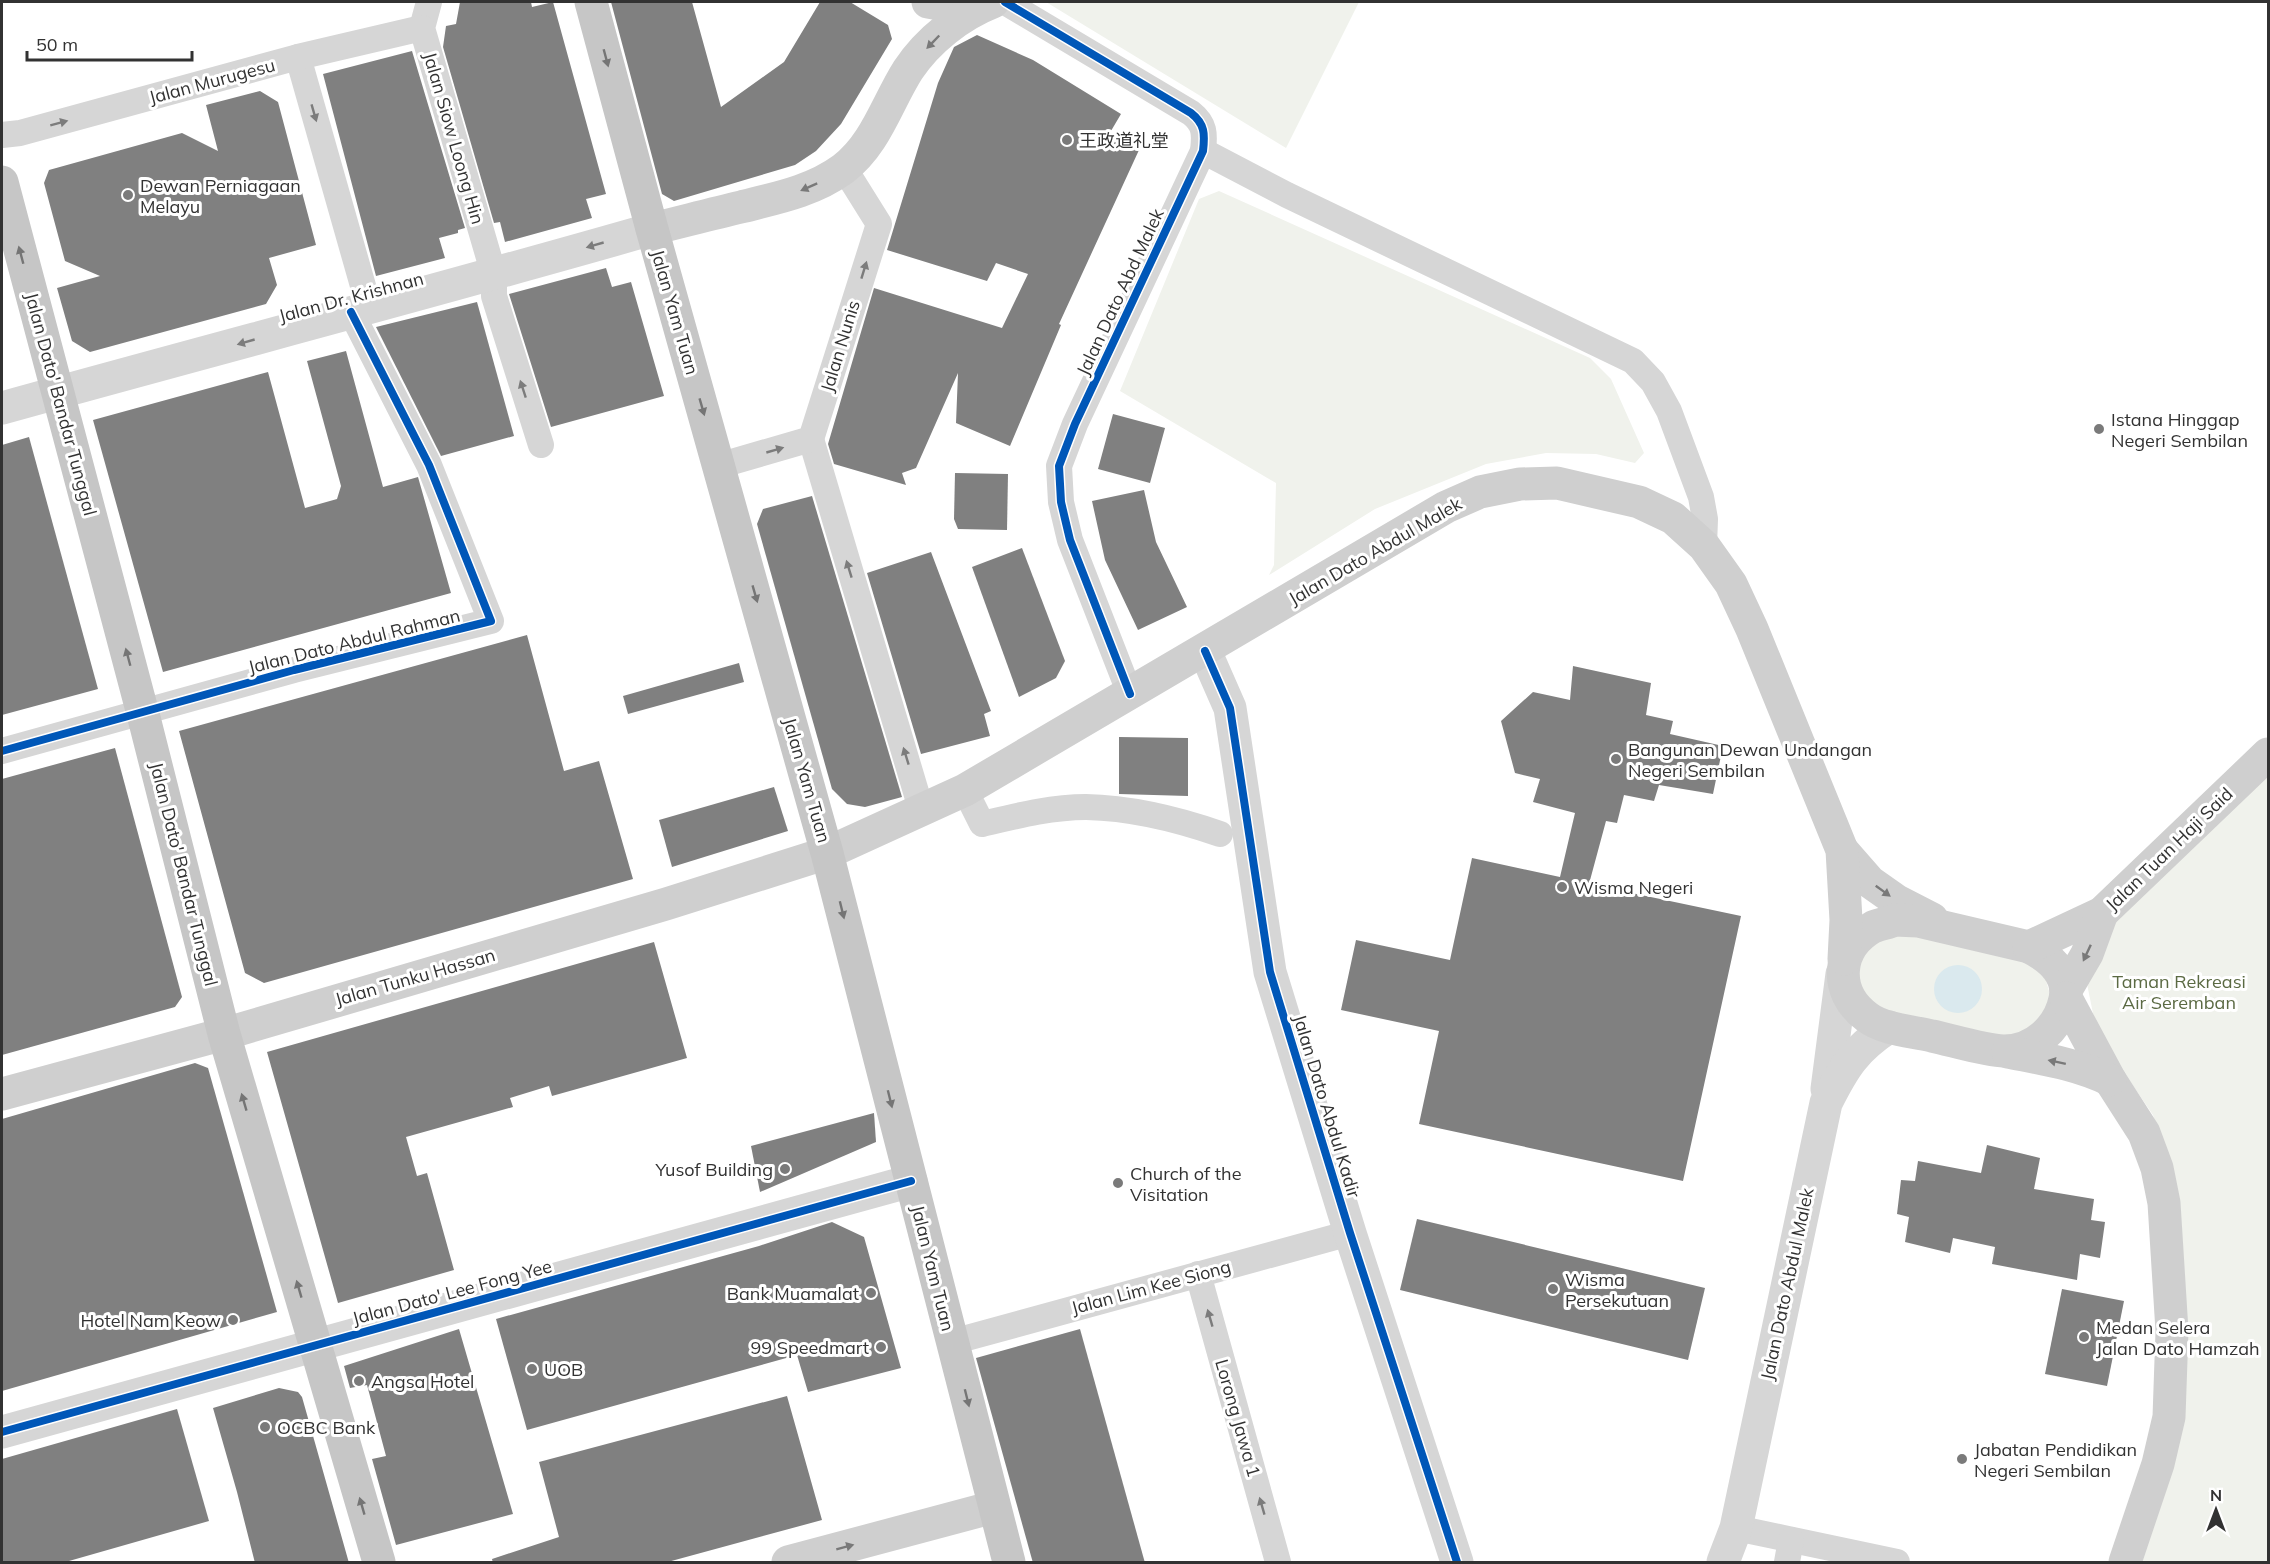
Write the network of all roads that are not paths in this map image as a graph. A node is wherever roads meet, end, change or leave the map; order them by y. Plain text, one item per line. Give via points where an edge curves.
1 (429, 2) edge
2 (591, 2) edge
3 (928, 2) edge
4 (992, 3) edge
5 (422, 28) junction
6 (298, 57) junction
7 (2, 135) edge
8 (1203, 151) junction
9 (844, 168) junction
10 (2, 182) edge
11 (652, 229) junction
12 (494, 274) junction
13 (360, 309) junction
14 (58, 392) junction
15 (2, 408) edge
16 (811, 439) junction
17 (540, 445) dead end
18 (718, 466) junction
19 (1704, 546) junction
20 (1204, 651) junction
21 (1130, 694) junction
22 (143, 714) junction
23 (2, 752) edge
24 (2268, 754) edge
25 (965, 790) junction
26 (922, 812) junction
27 (1220, 834) dead end
28 (1842, 850) junction
29 (827, 854) junction
30 (2102, 913) junction
31 (1952, 929) junction
32 (2029, 947) junction
33 (1843, 967) junction
34 (2066, 994) junction
35 (1889, 1027) junction
36 (224, 1034) junction
37 (2003, 1051) junction
38 (2110, 1080) junction
39 (2, 1094) edge
40 (1826, 1103) junction
41 (911, 1182) junction
42 (1350, 1233) junction
43 (1198, 1274) junction
44 (952, 1342) junction
45 (315, 1346) junction
46 (2, 1432) edge
47 (994, 1507) junction
48 (1736, 1528) junction
49 (1789, 1551) edge
50 (379, 1563) edge
51 (788, 1563) edge
52 (1009, 1563) edge
53 (1278, 1563) edge
54 (1458, 1563) edge
55 (1724, 1563) edge
56 (1897, 1563) edge
57 (2125, 1563) edge

1 - 5 street, Jalan Siow Loong Hin
2 -> 11 highway, Jalan Yam Tuan
3 - 4 main road via 956,7
4 - 8 street, Jalan Dato Abd Malek via 1191,113 1202,122
4 -> 9 main road via 934,38 909,69 864,148
5 - 6 street, Jalan Murugesu
5 - 12 street, Jalan Siow Loong Hin
7 -> 6 street, Jalan Murugesu
6 -> 13 street, Jalan Dr. Krishnan
8 - 19 street via 1633,361 1653,382 1669,411 1701,497
8 - 21 street, Jalan Dato Abd Malek via 1059,466 1061,502 1070,540
9 -> 11 main road via 789,196
16 -> 9 street, Jalan Nunis via 879,224
14 -> 10 highway, Jalan Dato' Bandar Tunggal
11 -> 12 street, Jalan Dr. Krishnan
11 -> 18 highway, Jalan Yam Tuan
12 - 13 street, Jalan Dr. Krishnan
17 -> 12 street, Jalan Siow Loong Hin via 494,296
13 -> 14 street, Jalan Dr. Krishnan
13 - 22 street, Jalan Dato Abdul Rahman via 429,465 491,621 294,670
14 - 15 street, Jalan Dr. Krishnan
22 -> 14 highway, Jalan Dato' Bandar Tunggal
18 -> 16 street
26 -> 16 street
18 -> 29 highway, Jalan Yam Tuan
19 - 20 main road, Jalan Dato Abdul Malek via 1673,518 1639,502 1594,490 1557,483 1520,484 1480,492 1446,507
19 - 28 main road, Jalan Dato Abdul Malek via 1731,584 1748,620
20 - 21 main road, Jalan Dato Abdul Malek
20 - 42 street, Jalan Dato Abdul Kadir via 1230,708 1270,972
21 - 25 main road, Jalan Dato Abdul Malek
22 - 23 street, Jalan Dato Abdul Rahman
22 - 36 highway, Jalan Dato' Bandar Tunggal
24 - 30 main road, Jalan Tuan Haji Said
25 - 26 main road, Jalan Dato Abdul Malek
25 - 27 street via 982,824 1085,807 1180,820
26 - 29 main road, Jalan Dato Abdul Malek
28 -> 31 main road via 1870,882 1897,901
28 - 33 main road, Jalan Dato Abdul Malek via 1846,909
29 - 36 main road, Jalan Tunku Hassan
29 -> 41 highway, Jalan Yam Tuan
30 - 32 main road, Jalan Tuan Haji Said
30 -> 34 main road
31 - 32 main road
31 - 33 main road via 1895,920 1873,928 1855,942
32 - 34 main road via 2056,965
33 - 35 main road via 1855,1007 1869,1019
33 - 40 street
34 - 37 main road via 2054,1025 2038,1041
34 - 38 main road
35 - 37 main road
35 - 40 street, Jalan Dato Abdul Malek via 1868,1041 1844,1068
36 - 39 main road, Jalan Tunku Hassan
45 -> 36 highway, Jalan Dato' Bandar Tunggal
38 -> 37 main road via 2069,1064
38 - 57 main road via 2144,1133 2157,1168 2164,1203 2172,1331 2169,1417 2158,1464
40 - 48 street, Jalan Dato Abdul Malek
41 - 44 highway, Jalan Yam Tuan
41 - 45 street, Jalan Dato' Lee Fong Yee
42 - 43 street, Jalan Lim Kee Siong
42 - 54 street, Jalan Dato Abdul Kadir
43 - 44 street, Jalan Lim Kee Siong
53 -> 43 street, Lorong Jawa 1
44 -> 47 highway, Jalan Yam Tuan
45 - 46 street, Jalan Dato' Lee Fong Yee
50 -> 45 highway, Jalan Dato' Bandar Tunggal
51 -> 47 main road
47 - 52 highway, Jalan Yam Tuan
48 - 49 street
48 - 55 street, Jalan Dato Abdul Malek
49 - 56 street

